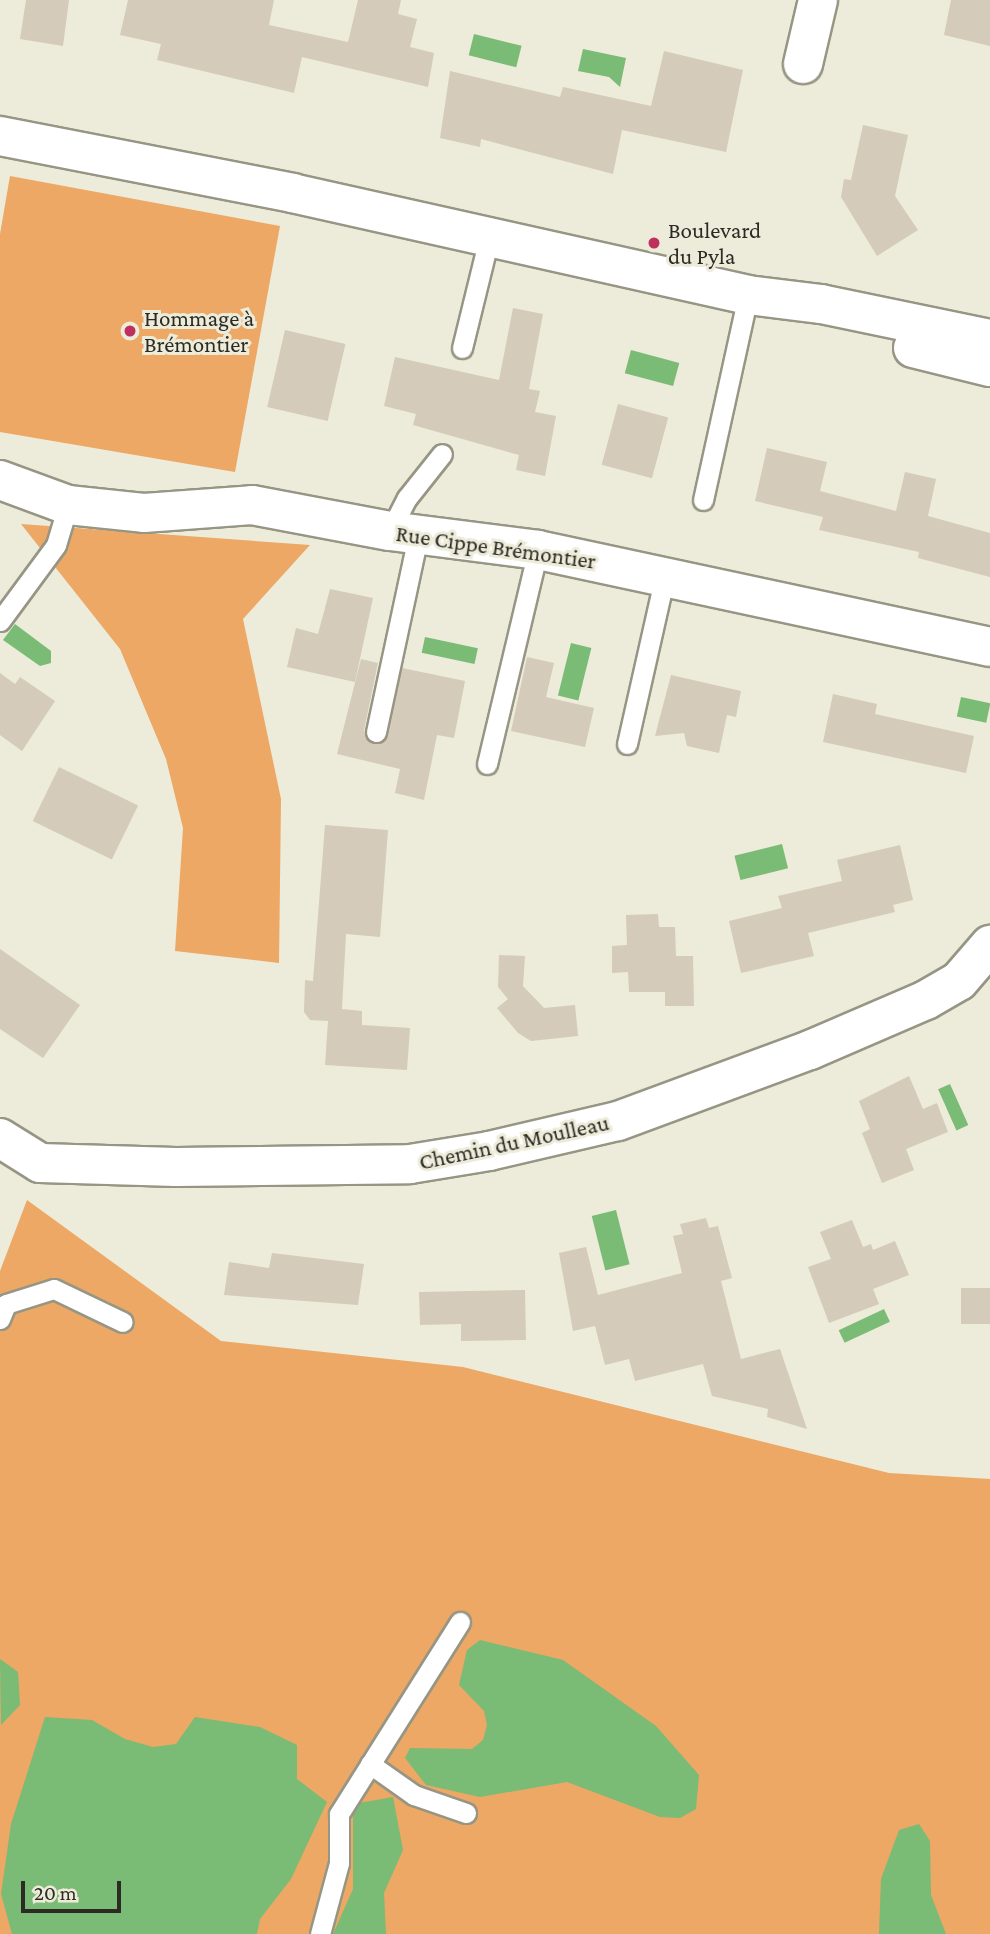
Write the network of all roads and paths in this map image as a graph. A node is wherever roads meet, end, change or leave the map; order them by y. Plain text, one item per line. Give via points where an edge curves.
1 (818, 0) edge
2 (803, 64) dead end
3 (0, 136) edge
4 (489, 238) junction
5 (748, 295) junction
6 (990, 339) edge
7 (462, 348) dead end
8 (990, 367) edge
9 (442, 454) dead end
10 (0, 480) edge
11 (703, 500) dead end
12 (68, 505) junction
13 (404, 533) junction
14 (538, 550) junction
15 (665, 575) junction
16 (0, 621) edge
17 (990, 647) edge
18 (376, 732) dead end
19 (627, 744) dead end
20 (487, 764) dead end
21 (990, 945) edge
22 (0, 1138) edge
23 (0, 1319) edge
24 (122, 1322) dead end
25 (460, 1622) dead end
26 (370, 1764) junction
27 (466, 1812) dead end
28 (320, 1934) edge

1 - 2 street
3 - 4 street
4 - 5 street
4 - 7 lane
5 - 6 street via 821,304
5 - 8 street via 818,324
5 - 11 lane
9 - 13 lane via 407,498
10 - 12 street, Rue Cippe Brémontier
12 - 13 street, Rue Cippe Brémontier via 144,513 252,505
12 - 16 lane via 56,545
13 - 14 street, Rue Cippe Brémontier
13 - 18 lane
14 - 15 street, Rue Cippe Brémontier
14 - 20 lane
15 - 17 street, Rue Cippe Brémontier
15 - 19 lane
21 - 22 street, Chemin du Moulleau via 959,981 810,1050 618,1121 516,1146 410,1164 176,1167 40,1163
23 - 24 lane via 6,1304 54,1289
25 - 26 lane
26 - 27 lane via 414,1795
26 - 28 lane via 339,1814 340,1863

